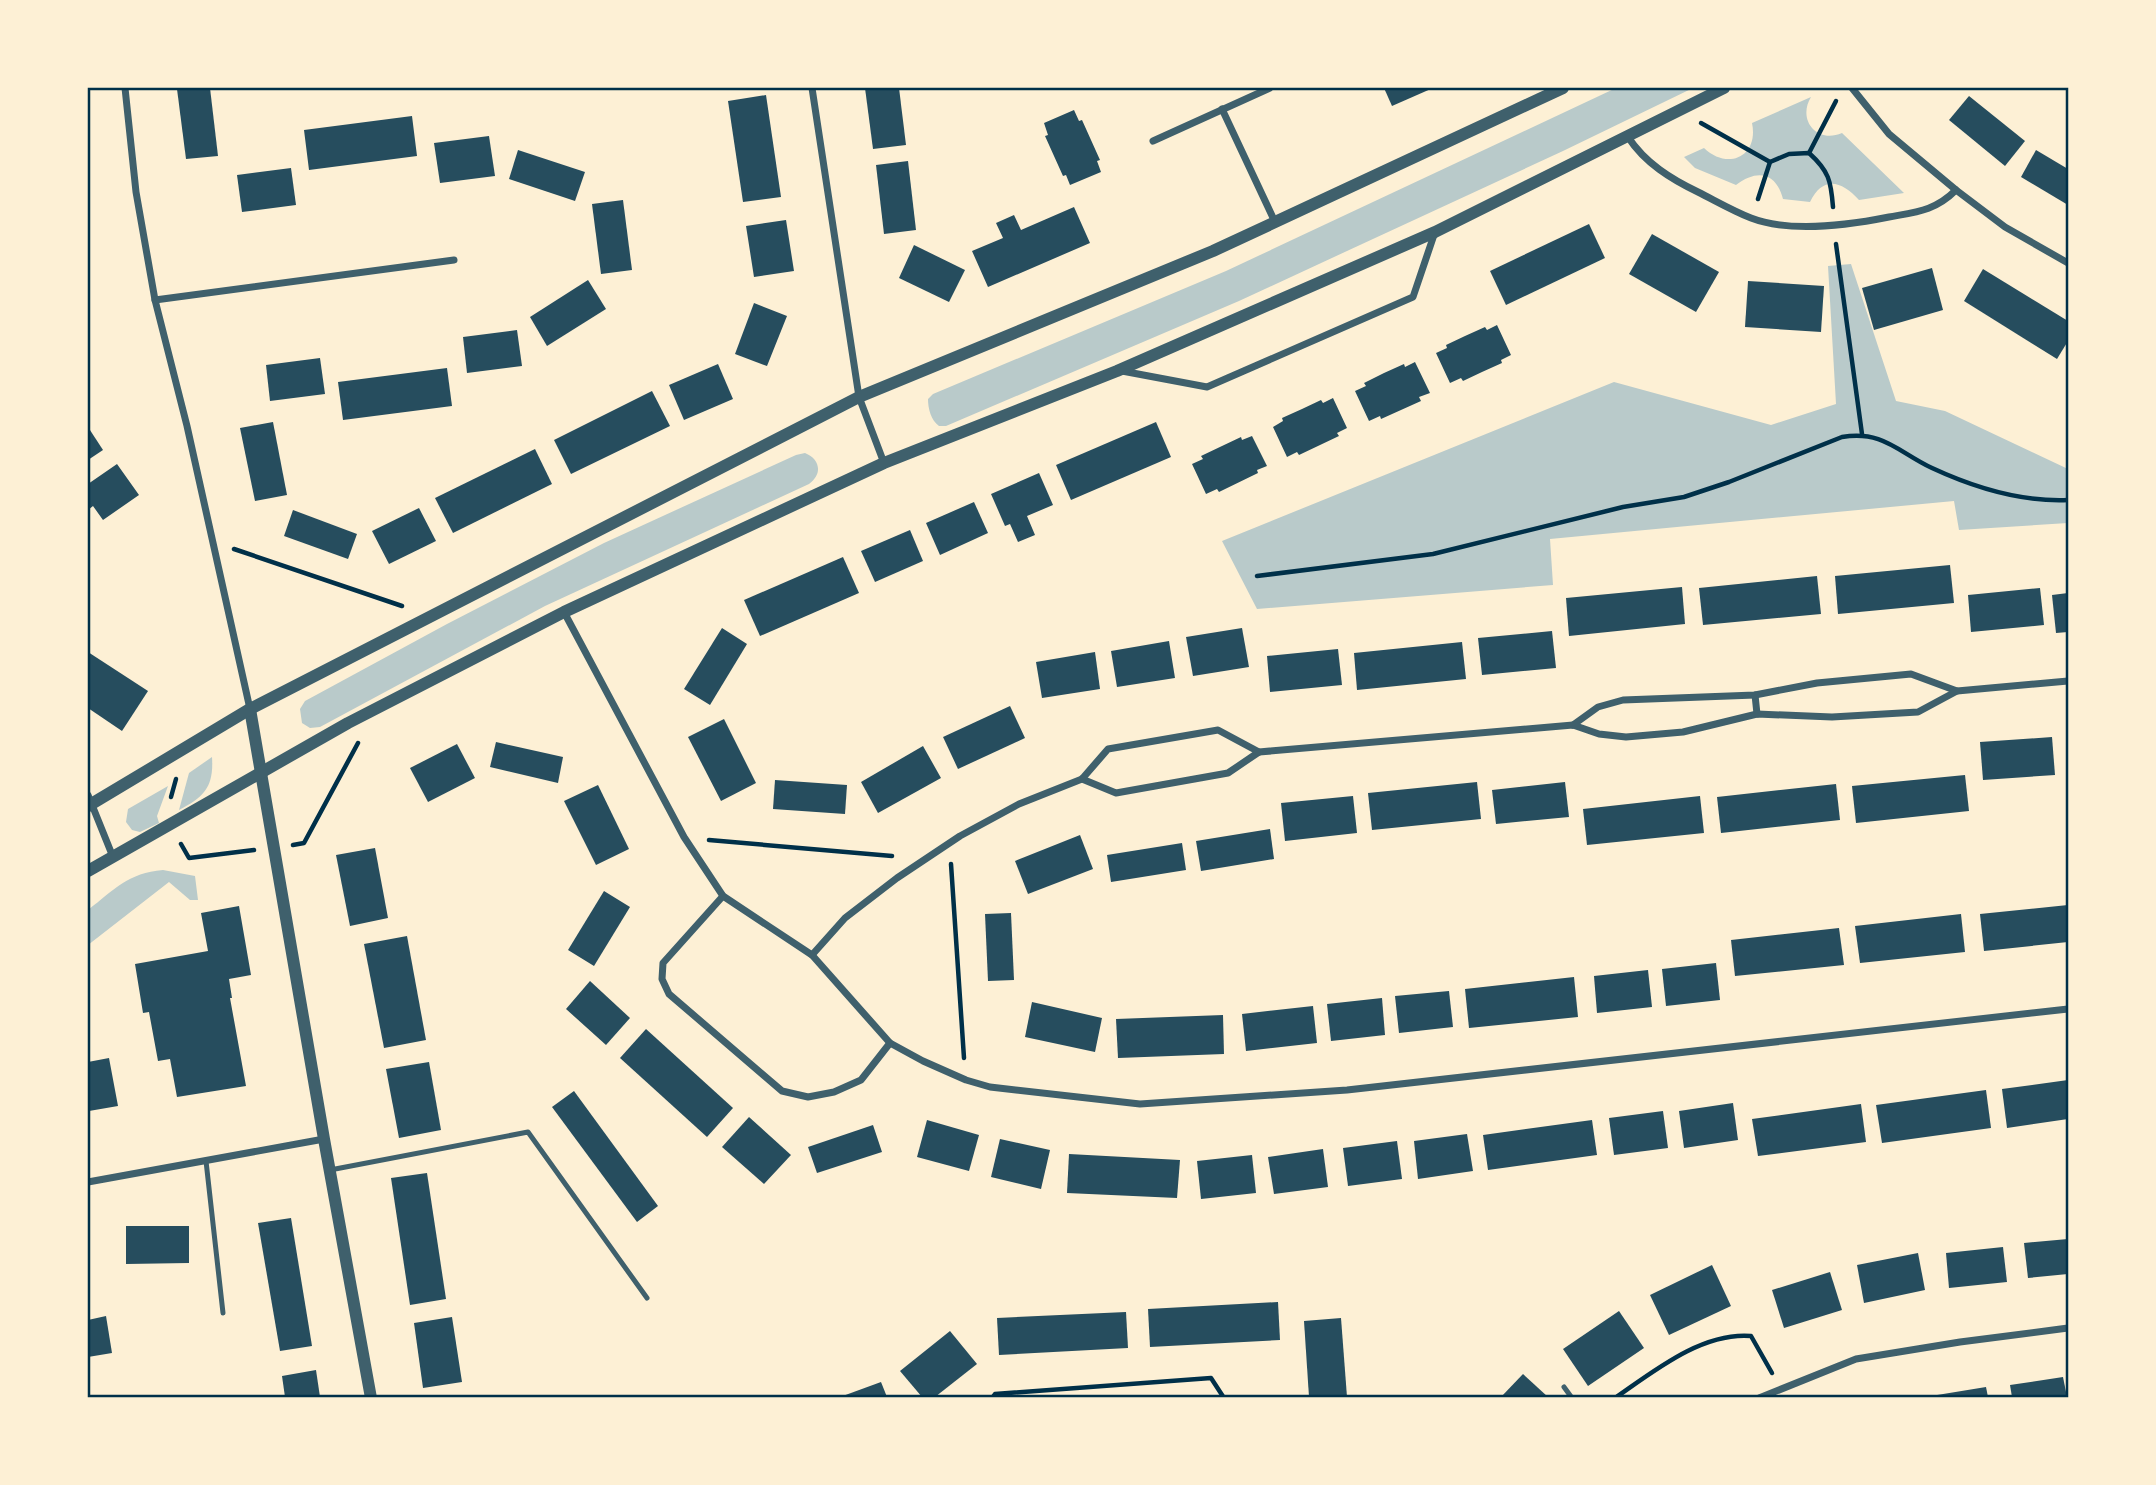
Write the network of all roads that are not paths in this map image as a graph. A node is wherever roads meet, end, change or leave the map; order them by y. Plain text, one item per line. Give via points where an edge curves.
1 (125, 88) edge
2 (812, 88) edge
3 (1270, 88) edge
4 (1563, 88) edge
5 (1724, 88) edge
6 (1852, 88) edge
7 (1222, 109) junction
8 (1628, 137) junction
9 (1153, 141) dead end
10 (1956, 190) junction
11 (1275, 222) junction
12 (1435, 232) junction
13 (454, 260) dead end
14 (2068, 263) edge
15 (155, 300) junction
16 (1117, 371) junction
17 (859, 397) junction
18 (884, 463) junction
19 (564, 612) junction
20 (2068, 681) edge
21 (1957, 691) junction
22 (1755, 695) junction
23 (250, 709) junction
24 (1757, 714) junction
25 (1573, 725) junction
26 (1259, 752) junction
27 (260, 774) junction
28 (1082, 779) junction
29 (89, 802) edge
30 (113, 857) junction
31 (88, 871) edge
32 (723, 896) junction
33 (812, 955) junction
34 (2068, 1009) edge
35 (890, 1043) junction
36 (324, 1139) junction
37 (206, 1161) junction
38 (329, 1170) junction
39 (88, 1182) edge
40 (647, 1298) dead end
41 (223, 1313) dead end
42 (2068, 1328) edge
43 (1564, 1387) dead end
44 (371, 1398) edge
45 (1572, 1398) edge
46 (1759, 1398) edge

1 - 15 street via 136,192
2 - 17 street
3 - 7 street
4 - 11 street
5 - 8 street
6 - 10 street via 1889,134
7 - 9 street
7 - 11 street
8 - 10 street via 1652,164 1753,219 1834,226 1926,210 1943,203
8 - 12 street
10 - 14 street via 2005,227
11 - 17 street
12 - 16 street
12 - 16 street via 1413,297 1207,387
13 - 15 street
15 - 23 street
16 - 18 street
17 - 18 street
17 - 23 street
18 - 19 street
19 - 27 street via 348,723
19 - 32 street via 684,837
20 - 21 street
21 - 22 street via 1910,674 1817,683
21 - 24 street via 1917,712 1832,718
22 - 24 street
22 - 25 street via 1623,700 1598,706
23 - 27 street
23 - 29 street
24 - 25 street via 1683,732 1626,737
25 - 26 street
26 - 28 street via 1228,773 1116,793
26 - 28 street via 1218,730 1108,749
27 - 30 street
27 - 36 street
28 - 33 street via 1020,804 950,843 845,918
29 - 30 street
30 - 31 street
32 - 33 street
32 - 35 street via 663,963 662,979 668,994 782,1091 808,1097 861,1080
33 - 35 street
34 - 35 street via 1347,1090 1140,1104 990,1087 965,1080
36 - 37 street
36 - 38 street
37 - 39 street
37 - 41 lane
38 - 40 lane via 528,1132
38 - 44 street
42 - 46 street via 1856,1359
43 - 45 lane

